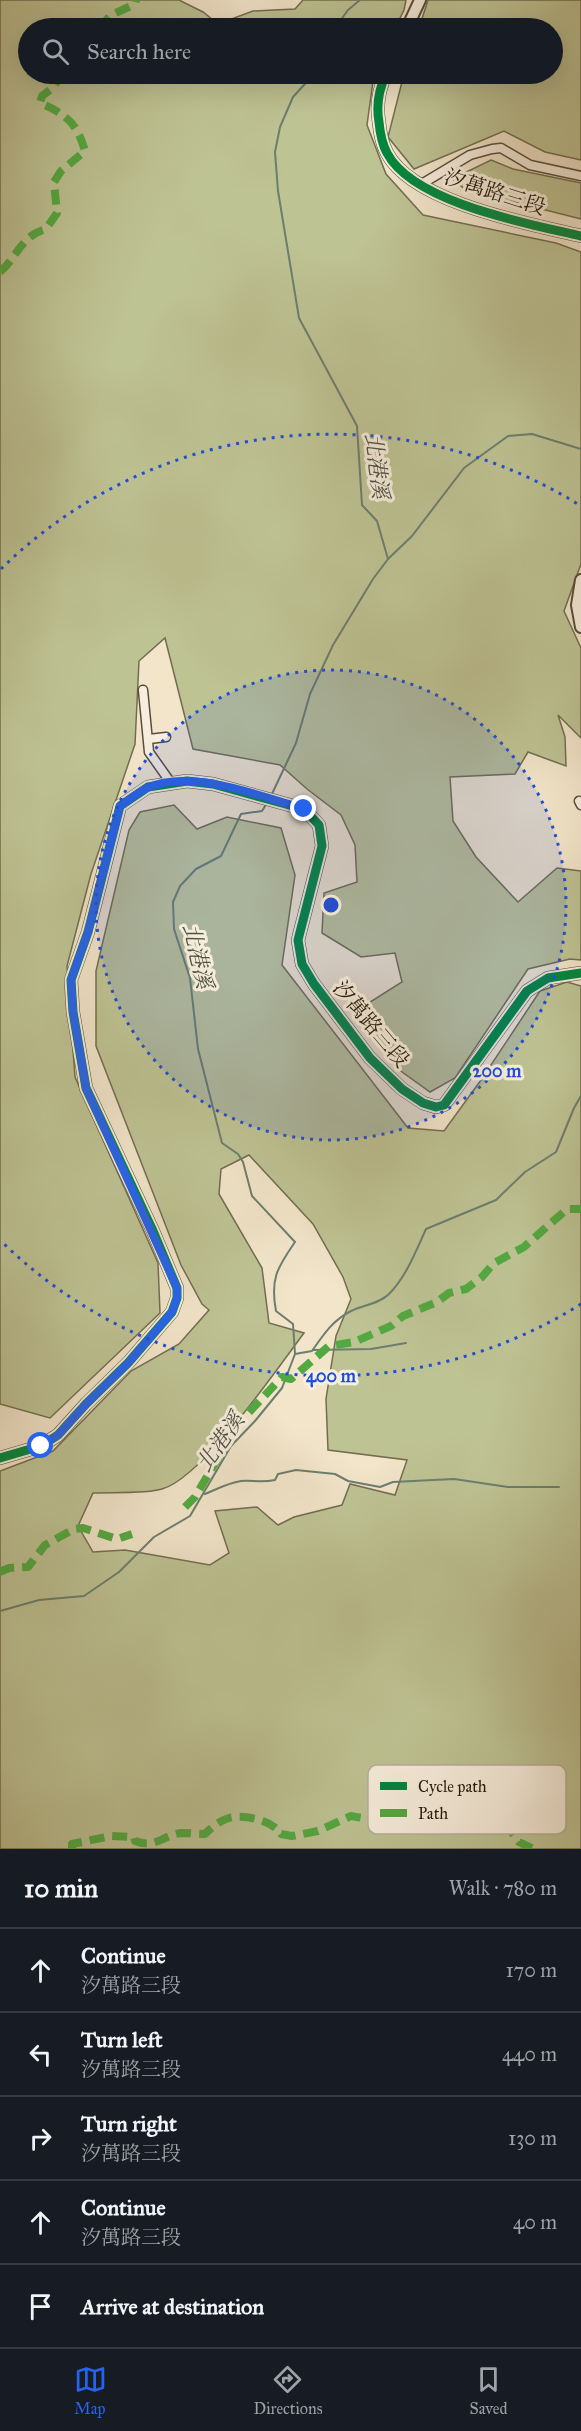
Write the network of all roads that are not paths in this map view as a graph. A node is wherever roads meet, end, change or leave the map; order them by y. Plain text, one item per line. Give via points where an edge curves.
1 (420, 0) edge
2 (412, 18) edge
3 (383, 84) edge
4 (581, 176) edge
5 (420, 185) junction
6 (581, 236) edge
7 (581, 580) edge
8 (581, 627) edge
9 (143, 690) dead end
10 (166, 737) dead end
11 (149, 739) junction
12 (171, 783) junction
13 (581, 973) edge
14 (0, 1458) edge

1 - 2 street
3 - 5 street, 汐萬路三段 via 376,107 380,135 387,154
4 - 5 street via 530,165 501,148 470,155
5 - 6 street, 汐萬路三段 via 460,204
7 - 8 street via 577,605
9 - 11 street
10 - 11 street
11 - 12 street via 149,752
12 - 13 street, 汐萬路三段 via 213,784 304,809 319,825 322,846 298,940 302,964 370,1058 423,1103 444,1106 527,991 548,978
12 - 14 street via 148,787 120,806 88,932 71,980 86,1088 153,1231 177,1288 177,1298 172,1312 128,1363 58,1435 41,1446

